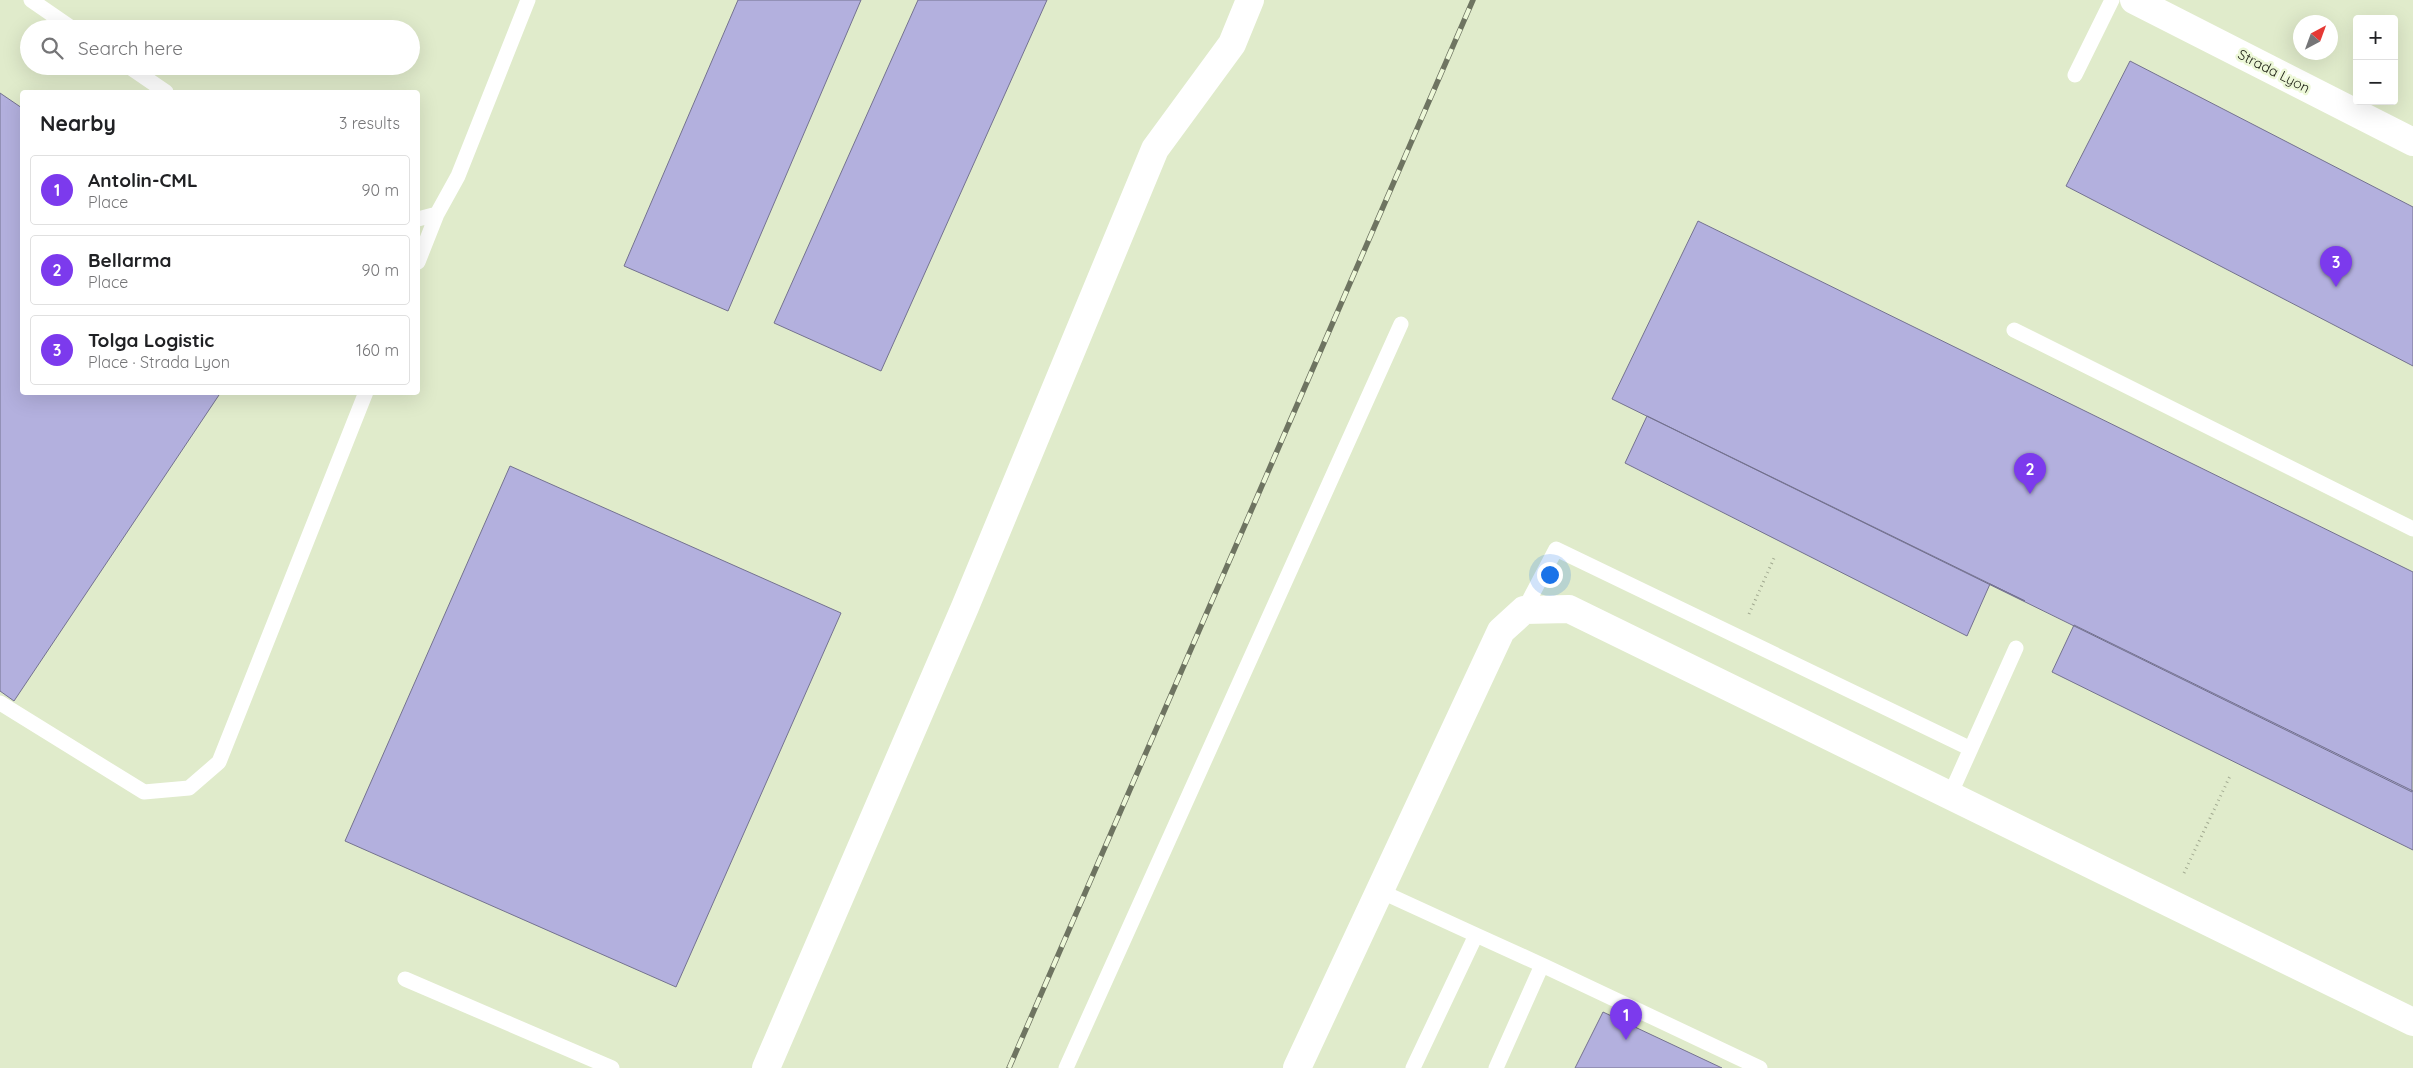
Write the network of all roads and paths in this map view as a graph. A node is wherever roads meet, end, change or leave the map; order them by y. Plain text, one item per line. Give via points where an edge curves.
1 (31, 0) edge
2 (528, 0) edge
3 (1250, 0) edge
4 (2112, 0) edge
5 (2134, 0) edge
6 (60, 20) edge
7 (2075, 74) dead end
8 (141, 75) edge
9 (163, 90) edge
10 (2413, 142) edge
11 (437, 214) junction
12 (420, 218) edge
13 (420, 257) edge
14 (1401, 324) dead end
15 (2014, 330) dead end
16 (365, 395) edge
17 (2413, 529) edge
18 (1775, 556) dead end
19 (1524, 610) junction
20 (1739, 637) junction
21 (2016, 648) dead end
22 (0, 703) edge
23 (1969, 748) junction
24 (2231, 774) dead end
25 (1950, 795) junction
26 (1380, 891) junction
27 (2170, 903) junction
28 (1476, 935) junction
29 (1542, 965) junction
30 (406, 979) dead end
31 (2413, 1022) edge
32 (612, 1068) edge
33 (766, 1068) edge
34 (1066, 1068) edge
35 (1297, 1068) edge
36 (1413, 1068) edge
37 (1496, 1068) edge
38 (1760, 1068) edge

1 - 6 lane
2 - 11 lane via 458,176
3 - 33 street via 1232,44 1155,149 965,607
4 - 7 lane
5 - 10 street, Strada Lyon
8 - 9 lane
11 - 12 lane
11 - 13 lane
14 - 34 lane
15 - 17 lane
16 - 22 lane via 219,762 189,788 144,792
18 - 20 path
19 - 20 lane via 1556,549
19 - 25 street via 1569,609
19 - 26 street via 1501,631
20 - 23 lane
21 - 23 lane
23 - 25 lane
24 - 27 path
25 - 27 street
26 - 28 lane
26 - 35 street
27 - 31 street
28 - 29 lane
28 - 36 lane
29 - 37 lane
29 - 38 lane
30 - 32 lane

